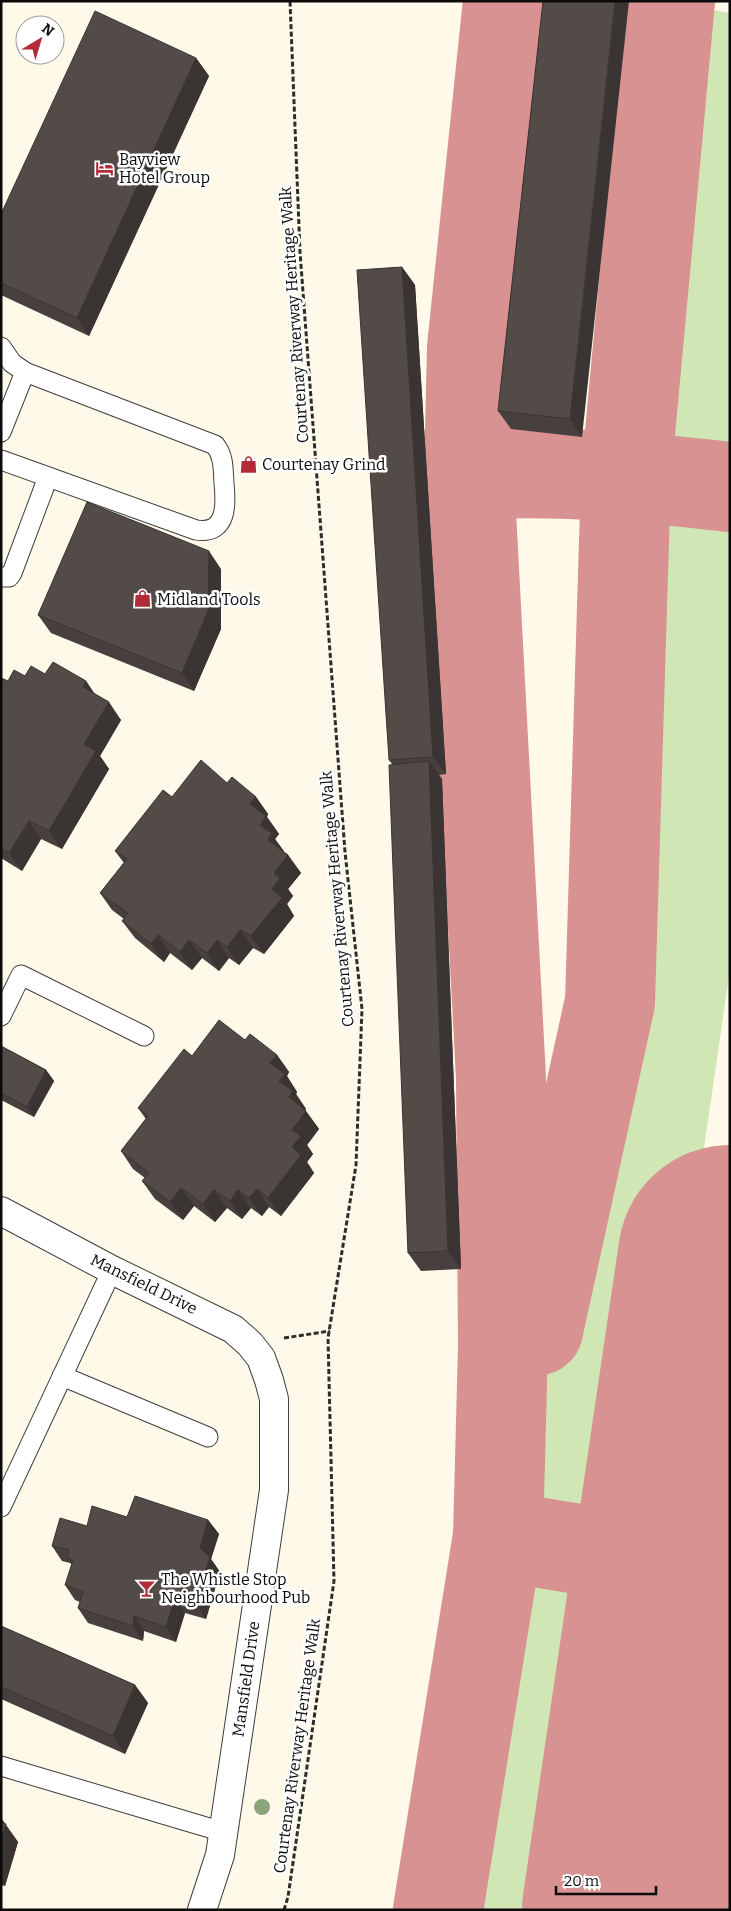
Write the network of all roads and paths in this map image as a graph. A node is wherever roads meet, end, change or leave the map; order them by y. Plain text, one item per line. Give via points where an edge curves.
1 (290, 1) edge
2 (1, 347) edge
3 (25, 372) junction
4 (1, 432) edge
5 (1, 460) edge
6 (48, 477) junction
7 (1, 577) edge
8 (1, 1016) edge
9 (144, 1036) dead end
10 (1, 1211) edge
11 (112, 1270) junction
12 (330, 1331) junction
13 (284, 1338) dead end
14 (62, 1376) junction
15 (208, 1437) dead end
16 (1, 1507) edge
17 (1, 1766) edge
18 (223, 1832) junction
19 (202, 1910) edge
20 (284, 1910) edge

1 - 12 path, Courtenay Riverway Heritage Walk via 300,252 344,852 362,1009 356,1165
2 - 3 lane via 12,363
3 - 4 lane
3 - 6 lane via 215,445 222,458 226,509 217,524 203,531
5 - 6 lane
6 - 7 lane via 12,573 9,577
8 - 9 lane via 21,975
10 - 11 street, Mansfield Drive
11 - 14 lane
11 - 18 street, Mansfield Drive via 233,1329 261,1358 274,1400 274,1490
12 - 13 path
12 - 20 path, Courtenay Riverway Heritage Walk via 334,1581
14 - 15 lane
14 - 16 lane
17 - 18 lane
18 - 19 street, Mansfield Drive via 220,1854

